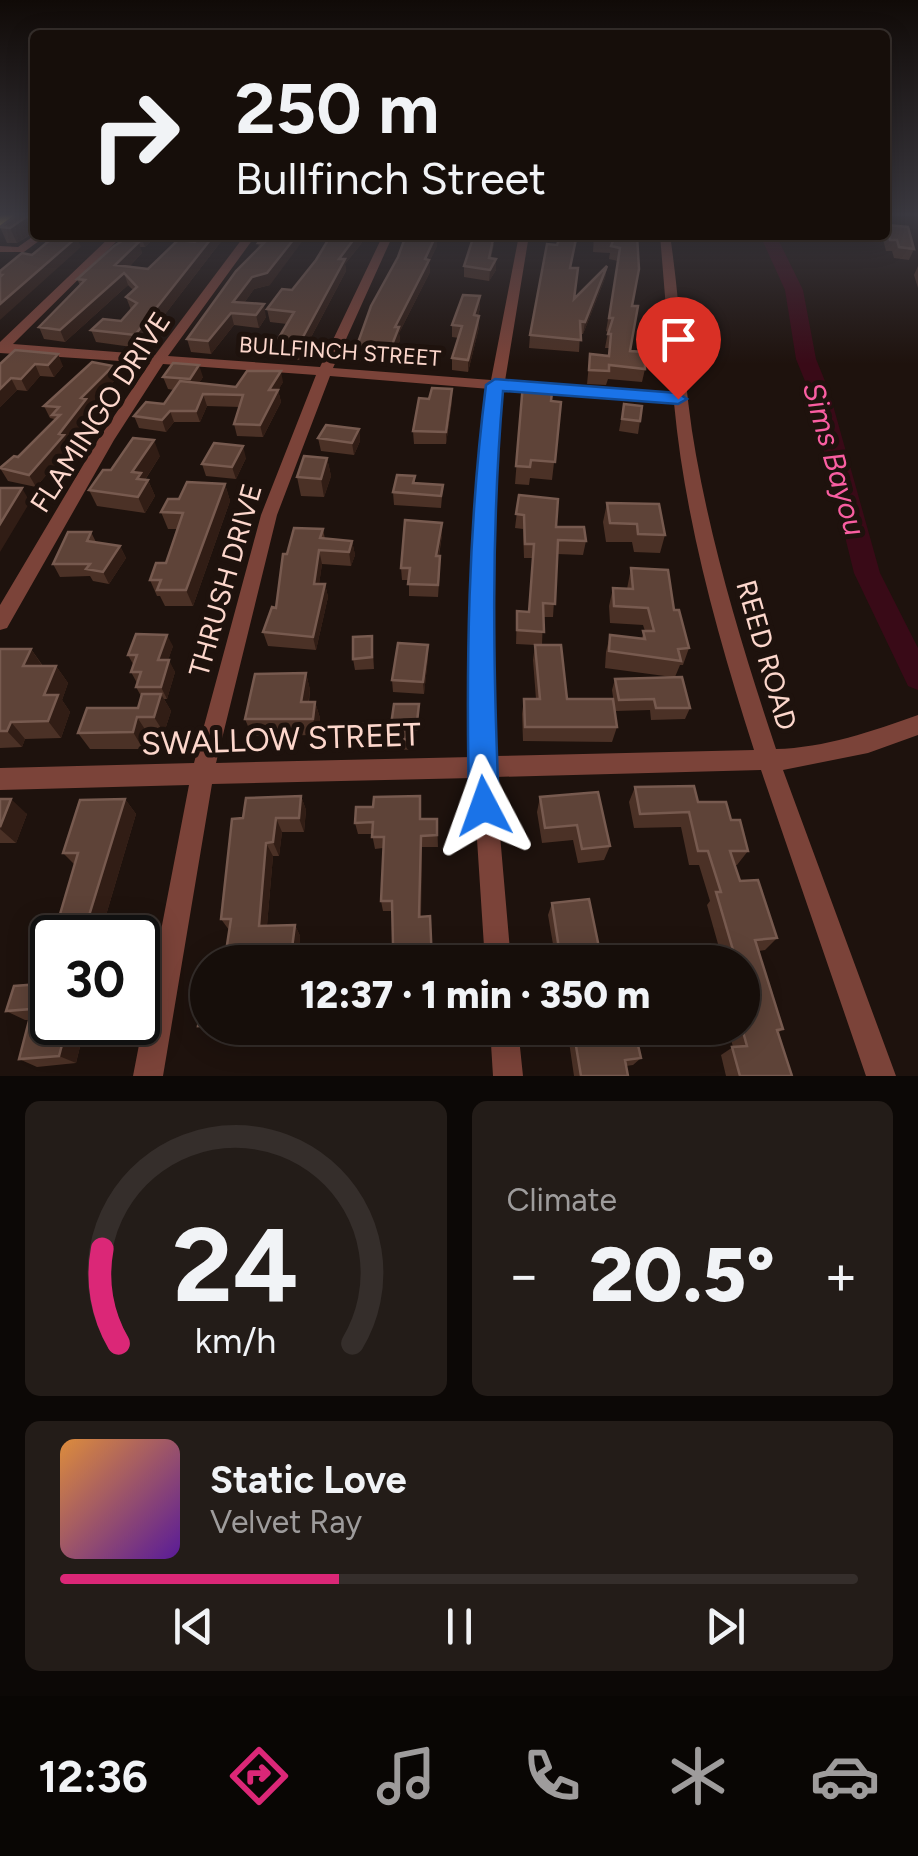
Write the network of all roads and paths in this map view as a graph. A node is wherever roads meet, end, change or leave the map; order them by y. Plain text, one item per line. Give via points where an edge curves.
1 (89, 263) edge
2 (230, 263) edge
3 (375, 263) edge
4 (519, 263) edge
5 (667, 263) edge
6 (1, 348) edge
7 (159, 359) junction
8 (324, 372) junction
9 (495, 385) junction
10 (678, 399) junction
11 (0, 622) edge
12 (918, 726) edge
13 (769, 760) junction
14 (481, 766) junction
15 (202, 774) junction
16 (0, 780) edge
17 (497, 945) edge
18 (505, 1045) edge
19 (148, 1076) edge
20 (508, 1076) edge
21 (881, 1076) edge

1 - 6 street
2 - 7 street, FLAMINGO DRIVE
3 - 8 street, THRUSH DRIVE
4 - 9 street
5 - 10 street, REED ROAD
6 - 7 street, BULLFINCH STREET
7 - 8 street, BULLFINCH STREET
7 - 11 street, FLAMINGO DRIVE
8 - 9 street, BULLFINCH STREET
8 - 15 street, THRUSH DRIVE via 270,515
9 - 10 street, BULLFINCH STREET
9 - 14 street via 482,500
10 - 13 street, REED ROAD via 726,625
12 - 13 street, SWALLOW STREET via 868,743
13 - 14 street, SWALLOW STREET
13 - 21 street, REED ROAD
14 - 15 street, SWALLOW STREET
14 - 17 street
15 - 16 street, SWALLOW STREET
15 - 19 street, THRUSH DRIVE
18 - 20 street

